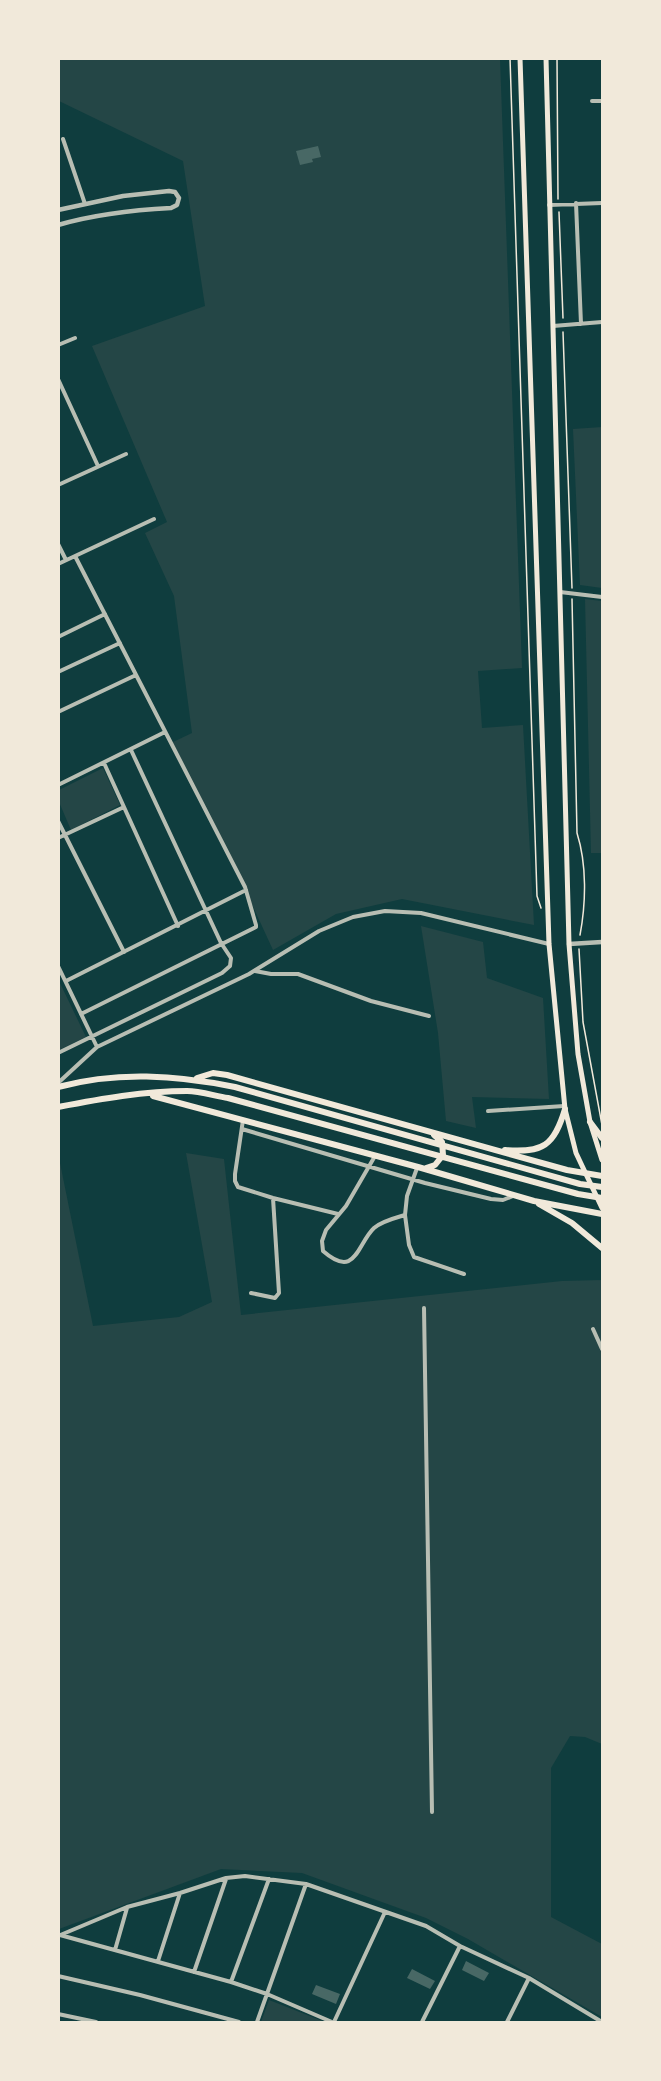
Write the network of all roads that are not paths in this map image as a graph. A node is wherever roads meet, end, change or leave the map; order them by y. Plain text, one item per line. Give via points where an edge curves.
1 (520, 58) edge
2 (546, 58) edge
3 (592, 101) dead end
4 (603, 101) edge
5 (63, 140) dead end
6 (576, 203) junction
7 (603, 203) edge
8 (85, 204) junction
9 (549, 205) junction
10 (58, 210) edge
11 (58, 225) edge
12 (603, 322) edge
13 (581, 324) junction
14 (552, 326) junction
15 (75, 338) dead end
16 (58, 345) edge
17 (58, 379) edge
18 (126, 454) dead end
19 (98, 466) junction
20 (58, 485) edge
21 (154, 519) dead end
22 (58, 544) edge
23 (75, 556) junction
24 (66, 560) junction
25 (58, 564) edge
26 (560, 592) junction
27 (603, 597) edge
28 (105, 614) junction
29 (58, 637) edge
30 (120, 643) junction
31 (58, 672) edge
32 (136, 675) junction
33 (58, 712) edge
34 (165, 732) junction
35 (131, 750) junction
36 (104, 763) junction
37 (58, 785) edge
38 (124, 807) junction
39 (58, 821) edge
40 (65, 835) junction
41 (58, 838) edge
42 (246, 890) junction
43 (206, 912) junction
44 (178, 926) junction
45 (603, 942) edge
46 (221, 943) junction
47 (549, 944) junction
48 (569, 944) junction
49 (124, 952) junction
50 (58, 966) edge
51 (254, 971) junction
52 (66, 981) junction
53 (81, 1014) junction
54 (429, 1016) dead end
55 (92, 1036) junction
56 (97, 1047) junction
57 (58, 1053) edge
58 (193, 1079) junction
59 (58, 1085) edge
60 (146, 1094) junction
61 (58, 1107) edge
62 (564, 1107) junction
63 (488, 1111) dead end
64 (243, 1120) junction
65 (590, 1122) junction
66 (242, 1129) junction
67 (430, 1132) junction
68 (603, 1138) edge
69 (489, 1148) junction
70 (375, 1155) junction
71 (603, 1160) edge
72 (370, 1167) junction
73 (418, 1167) junction
74 (586, 1173) junction
75 (603, 1176) edge
76 (413, 1180) junction
77 (603, 1187) edge
78 (514, 1195) junction
79 (273, 1198) junction
80 (603, 1198) edge
81 (534, 1201) junction
82 (603, 1208) edge
83 (338, 1214) junction
84 (603, 1214) edge
85 (405, 1215) junction
86 (603, 1248) edge
87 (464, 1274) dead end
88 (251, 1293) dead end
89 (424, 1308) dead end
90 (593, 1329) dead end
91 (603, 1349) edge
92 (432, 1812) dead end
93 (226, 1878) junction
94 (268, 1879) junction
95 (306, 1884) junction
96 (180, 1893) junction
97 (127, 1907) junction
98 (385, 1912) junction
99 (59, 1936) edge
100 (460, 1946) junction
101 (115, 1950) junction
102 (159, 1961) junction
103 (194, 1972) junction
104 (58, 1976) edge
105 (530, 1978) junction
106 (231, 1982) junction
107 (267, 1994) junction
108 (58, 2014) edge
109 (96, 2022) edge
110 (239, 2022) edge
111 (257, 2022) edge
112 (333, 2022) edge
113 (422, 2022) edge
114 (507, 2022) edge
115 (600, 2022) edge

1 - 47 main road
2 - 9 main road
3 - 4 street
5 - 8 street
6 - 7 street
6 - 9 street
6 - 13 street
8 - 10 street
8 - 11 street via 169,191 179,198 171,208 128,210
9 - 14 main road
12 - 13 street
13 - 14 street
14 - 26 main road
15 - 16 street
17 - 19 street
18 - 19 street
19 - 20 street
21 - 23 street
22 - 24 street
23 - 24 street
23 - 28 street
24 - 25 street
26 - 27 street
26 - 48 main road
28 - 29 street
28 - 30 street
30 - 31 street
30 - 32 street
32 - 33 street
32 - 34 street
34 - 35 street
34 - 42 street
35 - 36 street
35 - 43 street
36 - 37 street
36 - 38 street
38 - 40 street
38 - 44 street
39 - 40 street
40 - 41 street
40 - 49 street
42 - 43 street
42 - 46 street via 256,926
43 - 44 street
43 - 46 street
44 - 49 street
45 - 48 street
46 - 53 street
46 - 55 street via 231,958 230,966 222,973
47 - 51 street via 421,913 385,911 353,917 319,931
47 - 62 main road
48 - 65 main road via 578,1054
49 - 52 street
50 - 52 street
51 - 54 street via 298,974 371,1001
51 - 56 street
52 - 53 street
53 - 55 street
55 - 56 street
55 - 57 street
56 - 59 street
58 - 59 main road via 123,1075
58 - 67 main road via 213,1073 227,1075
58 - 77 main road
60 - 61 main road
60 - 64 main road
60 - 80 main road via 187,1091 228,1098
62 - 63 street
62 - 69 main road via 557,1131 540,1148 526,1152
62 - 74 main road via 576,1153
64 - 66 street
64 - 70 main road
65 - 68 main road
65 - 71 main road
66 - 72 street
66 - 79 street via 235,1181 244,1190
67 - 69 main road
67 - 73 main road via 442,1142 442,1155 435,1165
69 - 74 main road
70 - 72 street
70 - 73 main road
72 - 76 street
72 - 83 street
73 - 76 street
73 - 78 main road
74 - 75 main road
74 - 82 main road
76 - 78 street via 491,1199 503,1200
76 - 85 street
78 - 81 main road
79 - 83 street
79 - 88 street via 279,1293 274,1298
81 - 84 main road
81 - 86 main road via 572,1223
83 - 85 street via 326,1230 323,1251 343,1261 358,1254 377,1225
85 - 87 street via 414,1257
89 - 92 street
90 - 91 street
93 - 94 street
93 - 96 street
93 - 103 street
94 - 95 street
94 - 106 street
95 - 98 street
95 - 107 street
96 - 97 street
96 - 102 street
97 - 99 street
97 - 101 street
98 - 100 street via 426,1926
98 - 112 street
99 - 101 street
100 - 105 street
100 - 113 street
101 - 102 street
102 - 103 street
103 - 106 street
104 - 110 street
105 - 114 street
105 - 115 street
106 - 107 street
107 - 111 street
107 - 112 street
108 - 109 street

